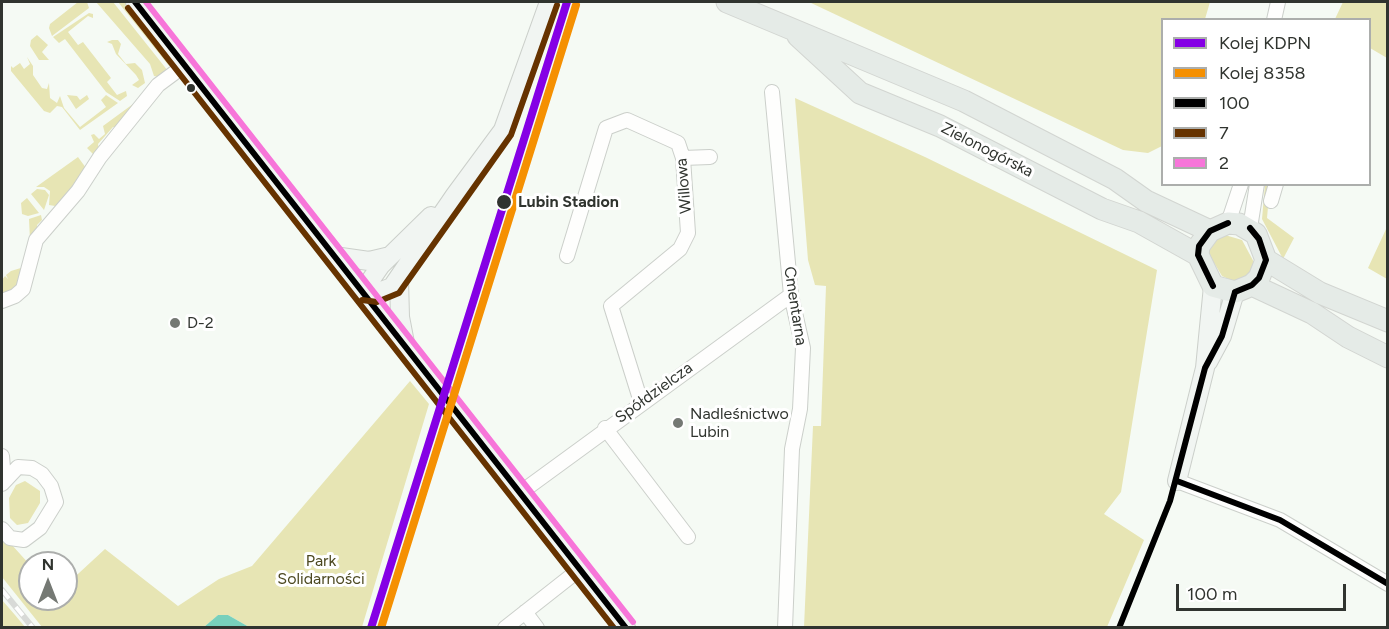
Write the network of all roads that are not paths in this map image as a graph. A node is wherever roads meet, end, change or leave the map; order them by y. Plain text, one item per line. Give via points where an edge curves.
1 (135, 2) edge
2 (549, 2) edge
3 (727, 2) edge
4 (1278, 2) edge
5 (1274, 18) edge
6 (788, 28) junction
7 (185, 65) junction
8 (772, 92) dead end
9 (710, 157) dead end
10 (683, 158) junction
11 (1240, 186) edge
12 (1257, 186) edge
13 (1275, 186) edge
14 (454, 195) junction
15 (1271, 201) dead end
16 (1219, 227) junction
17 (1250, 228) junction
18 (1198, 255) junction
19 (334, 256) junction
20 (390, 256) junction
21 (567, 256) dead end
22 (1266, 260) junction
23 (399, 279) junction
24 (1213, 286) junction
25 (1244, 288) junction
26 (363, 291) junction
27 (790, 295) junction
28 (2, 301) edge
29 (1388, 321) edge
30 (406, 348) junction
31 (1388, 357) edge
32 (1205, 368) junction
33 (640, 402) junction
34 (605, 428) junction
35 (2, 457) edge
36 (18, 467) junction
37 (1177, 481) joint
38 (3, 482) edge
39 (520, 493) junction
40 (2, 529) edge
41 (688, 537) dead end
42 (580, 569) junction
43 (1388, 584) edge
44 (525, 612) junction
45 (505, 627) edge
46 (537, 627) edge
47 (626, 627) edge
48 (785, 627) edge

1 - 7 street
2 - 14 street via 503,130
3 - 6 main road, Zielonogórska
4 - 5 street
6 - 16 main road, Zielonogórska via 964,101 1115,179 1146,201
6 - 18 main road, Zielonogórska via 860,93 951,131 1102,209 1139,222
7 - 19 street
7 - 28 street via 158,85 100,157 78,191 36,240 22,289
8 - 27 street, Cmentarna
9 - 10 street
10 - 21 street, Willowa via 678,143 627,120 606,128
10 - 33 street, Willowa via 688,233 680,249 611,306
11 - 16 street
12 - 17 street
13 - 15 street
14 - 20 street
14 - 23 street
16 - 17 main road
16 - 18 main road via 1203,238
17 - 22 main road via 1259,239
18 - 24 main road
19 - 20 street via 377,261
19 - 26 street
20 - 26 street
22 - 25 main road via 1259,278
22 - 29 main road via 1320,293
23 - 26 street via 381,293
23 - 30 street
24 - 25 main road
24 - 32 street
25 - 31 main road via 1312,313
25 - 32 street
26 - 30 street
27 - 33 street, Spółdzielcza
27 - 48 street, Cmentarna via 803,348 800,409 792,449
30 - 39 street
32 - 37 street
33 - 34 street, Spółdzielcza
34 - 39 street, Spółdzielcza
34 - 41 street
35 - 36 street
35 - 38 street
36 - 38 street
36 - 40 street via 42,474 56,502 40,528 24,540 10,538
37 - 43 street via 1280,520
39 - 42 street
42 - 44 street
42 - 47 street
44 - 45 street
44 - 46 street

